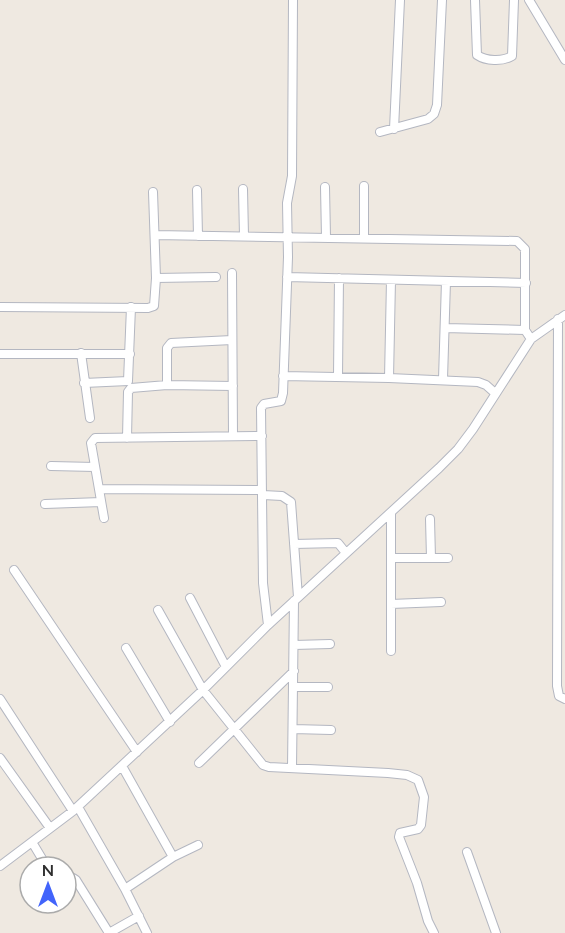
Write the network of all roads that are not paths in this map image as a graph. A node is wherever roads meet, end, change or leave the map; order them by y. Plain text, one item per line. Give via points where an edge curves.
1 (293, 0) edge
2 (400, 0) edge
3 (442, 0) edge
4 (475, 0) edge
5 (514, 0) edge
6 (529, 0) edge
7 (565, 60) edge
8 (394, 129) junction
9 (380, 132) dead end
10 (364, 186) dead end
11 (325, 187) dead end
12 (243, 189) dead end
13 (197, 190) dead end
14 (153, 192) dead end
15 (155, 235) junction
16 (198, 236) junction
17 (244, 236) junction
18 (287, 237) junction
19 (326, 237) junction
20 (364, 238) junction
21 (232, 273) dead end
22 (216, 276) dead end
23 (287, 277) junction
24 (156, 278) junction
25 (339, 278) junction
26 (392, 280) junction
27 (446, 281) junction
28 (526, 283) junction
29 (0, 307) edge
30 (131, 308) junction
31 (562, 317) edge
32 (445, 328) junction
33 (525, 330) junction
34 (531, 339) junction
35 (232, 340) junction
36 (81, 353) junction
37 (0, 354) edge
38 (130, 354) junction
39 (283, 376) junction
40 (338, 376) junction
41 (389, 378) junction
42 (443, 379) junction
43 (84, 383) junction
44 (167, 385) junction
45 (233, 386) junction
46 (495, 393) junction
47 (90, 418) dead end
48 (233, 436) junction
49 (262, 436) junction
50 (127, 438) junction
51 (51, 466) dead end
52 (95, 467) junction
53 (561, 473) edge
54 (99, 489) junction
55 (262, 493) junction
56 (101, 502) junction
57 (45, 504) dead end
58 (391, 513) junction
59 (104, 518) dead end
60 (430, 519) dead end
61 (294, 544) junction
62 (346, 553) junction
63 (391, 558) junction
64 (431, 558) junction
65 (448, 558) dead end
66 (14, 570) dead end
67 (190, 598) dead end
68 (296, 599) junction
69 (441, 602) dead end
70 (391, 604) junction
71 (158, 609) dead end
72 (268, 625) junction
73 (330, 644) dead end
74 (294, 645) junction
75 (126, 648) dead end
76 (391, 651) dead end
77 (226, 667) junction
78 (294, 671) junction
79 (294, 687) junction
80 (328, 687) dead end
81 (203, 690) junction
82 (0, 699) edge
83 (565, 699) edge
84 (170, 722) junction
85 (293, 729) junction
86 (233, 730) junction
87 (331, 730) dead end
88 (137, 752) junction
89 (0, 758) edge
90 (199, 763) dead end
91 (122, 766) junction
92 (292, 768) junction
93 (76, 809) junction
94 (50, 828) junction
95 (32, 842) junction
96 (198, 846) dead end
97 (466, 852) dead end
98 (40, 855) edge
99 (174, 857) junction
100 (0, 866) edge
101 (78, 883) edge
102 (124, 889) junction
103 (139, 916) junction
104 (109, 933) edge
105 (147, 933) edge
106 (434, 933) edge
107 (496, 933) edge

1 - 18 street via 292,176
2 - 8 street
3 - 8 street via 435,111 428,119
4 - 5 street via 477,54 495,59 512,56
6 - 7 street
8 - 9 street
10 - 20 street
11 - 19 street
12 - 17 street
13 - 16 street
14 - 15 street
15 - 16 street
15 - 24 street
16 - 17 street
17 - 18 street
18 - 19 street
18 - 23 street
19 - 20 street
20 - 28 street via 517,241 525,249
21 - 35 street
22 - 24 street
23 - 25 street
23 - 39 street
24 - 30 street via 154,306
25 - 26 street
25 - 40 street
26 - 27 street
26 - 41 street
27 - 28 street
27 - 32 street
28 - 33 street
29 - 30 street
30 - 38 street
31 - 34 street
31 - 53 street
32 - 33 street
32 - 42 street
33 - 34 street
34 - 46 street
35 - 44 street via 171,343 167,348
35 - 45 street
36 - 37 street
36 - 38 street
36 - 43 street
38 - 43 street via 127,382
39 - 40 street
39 - 49 street via 280,402 266,403 261,408
40 - 41 street
41 - 42 street
42 - 46 street via 478,382
43 - 47 street
44 - 45 street
44 - 50 street via 129,389
45 - 48 street
46 - 58 street via 458,449
48 - 49 street
48 - 50 street
49 - 55 street
50 - 52 street via 93,440
51 - 52 street
52 - 54 street
53 - 83 street via 557,686 559,696
54 - 55 street
54 - 56 street
55 - 61 street via 289,499
55 - 72 street via 263,583
56 - 57 street
56 - 59 street
58 - 62 street
58 - 63 street
60 - 64 street
61 - 62 street via 338,543
61 - 68 street
62 - 68 street
63 - 64 street
63 - 70 street
64 - 65 street
66 - 88 street
67 - 77 street
68 - 72 street
68 - 74 street
69 - 70 street
70 - 76 street
71 - 81 street
72 - 77 street
73 - 74 street
74 - 78 street
75 - 84 street
77 - 81 street
78 - 79 street
78 - 86 street
79 - 80 street
79 - 85 street
81 - 84 street
81 - 86 street
82 - 93 street
84 - 88 street
85 - 87 street
85 - 92 street
86 - 90 street
86 - 92 street via 263,765
88 - 91 street
89 - 94 street
91 - 93 street
91 - 99 street
92 - 106 street via 388,773 418,780 424,797 421,825 400,833 399,837
93 - 94 street
93 - 102 street
94 - 95 street
95 - 98 street
95 - 100 street
96 - 99 street
97 - 107 street
99 - 102 street
101 - 104 street
102 - 103 street
103 - 104 street
103 - 105 street

